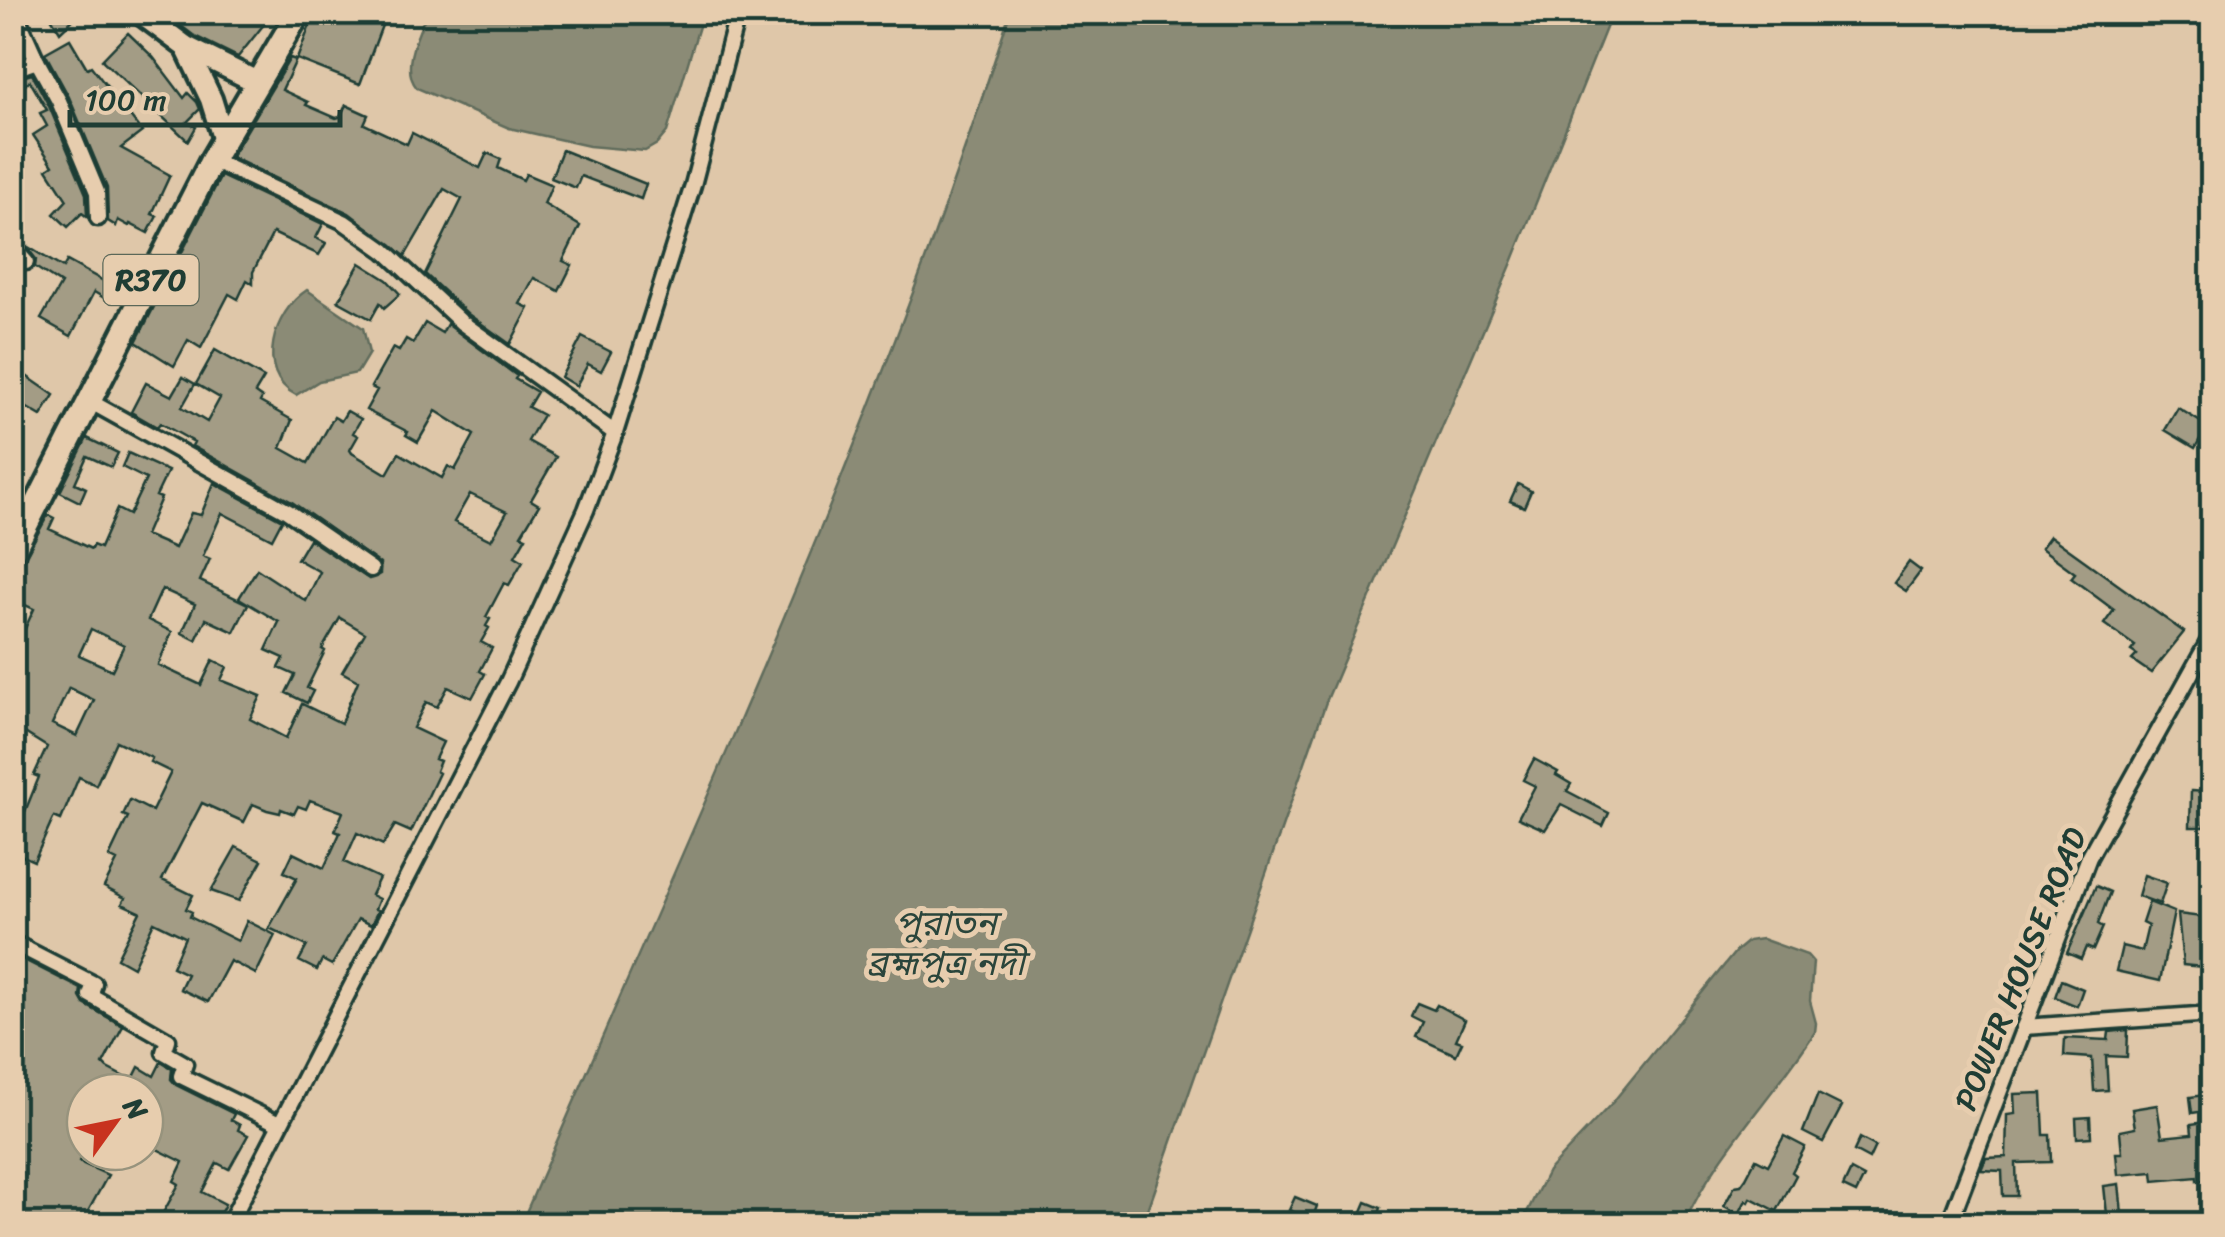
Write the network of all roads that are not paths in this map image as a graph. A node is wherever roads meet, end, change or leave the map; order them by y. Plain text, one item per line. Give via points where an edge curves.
1 (15, 12) edge
2 (139, 12) edge
3 (298, 12) edge
4 (738, 12) edge
5 (186, 47) junction
6 (37, 61) junction
7 (12, 70) edge
8 (257, 82) junction
9 (218, 150) junction
10 (98, 218) dead end
11 (12, 247) edge
12 (26, 262) dead end
13 (90, 402) junction
14 (615, 433) junction
15 (12, 553) edge
16 (371, 570) dead end
17 (2212, 635) edge
18 (12, 942) edge
19 (2212, 1014) edge
20 (2024, 1028) junction
21 (280, 1124) junction
22 (229, 1224) edge
23 (1949, 1224) edge

1 - 6 street
2 - 5 street
3 - 8 main road, R370
4 - 14 street via 693,186
5 - 8 street
5 - 9 street via 210,100
6 - 7 street
6 - 10 street via 97,192
8 - 9 main road, R370
9 - 13 main road, R370
9 - 14 street via 385,251 461,322
11 - 12 street
13 - 15 main road, R370
13 - 16 street via 287,511
14 - 21 street via 508,682
17 - 20 street, POWER HOUSE ROAD via 2089,858
18 - 21 street via 94,984 90,995 168,1040 164,1052 185,1064 181,1076
19 - 20 street
20 - 23 street, POWER HOUSE ROAD
21 - 22 street

